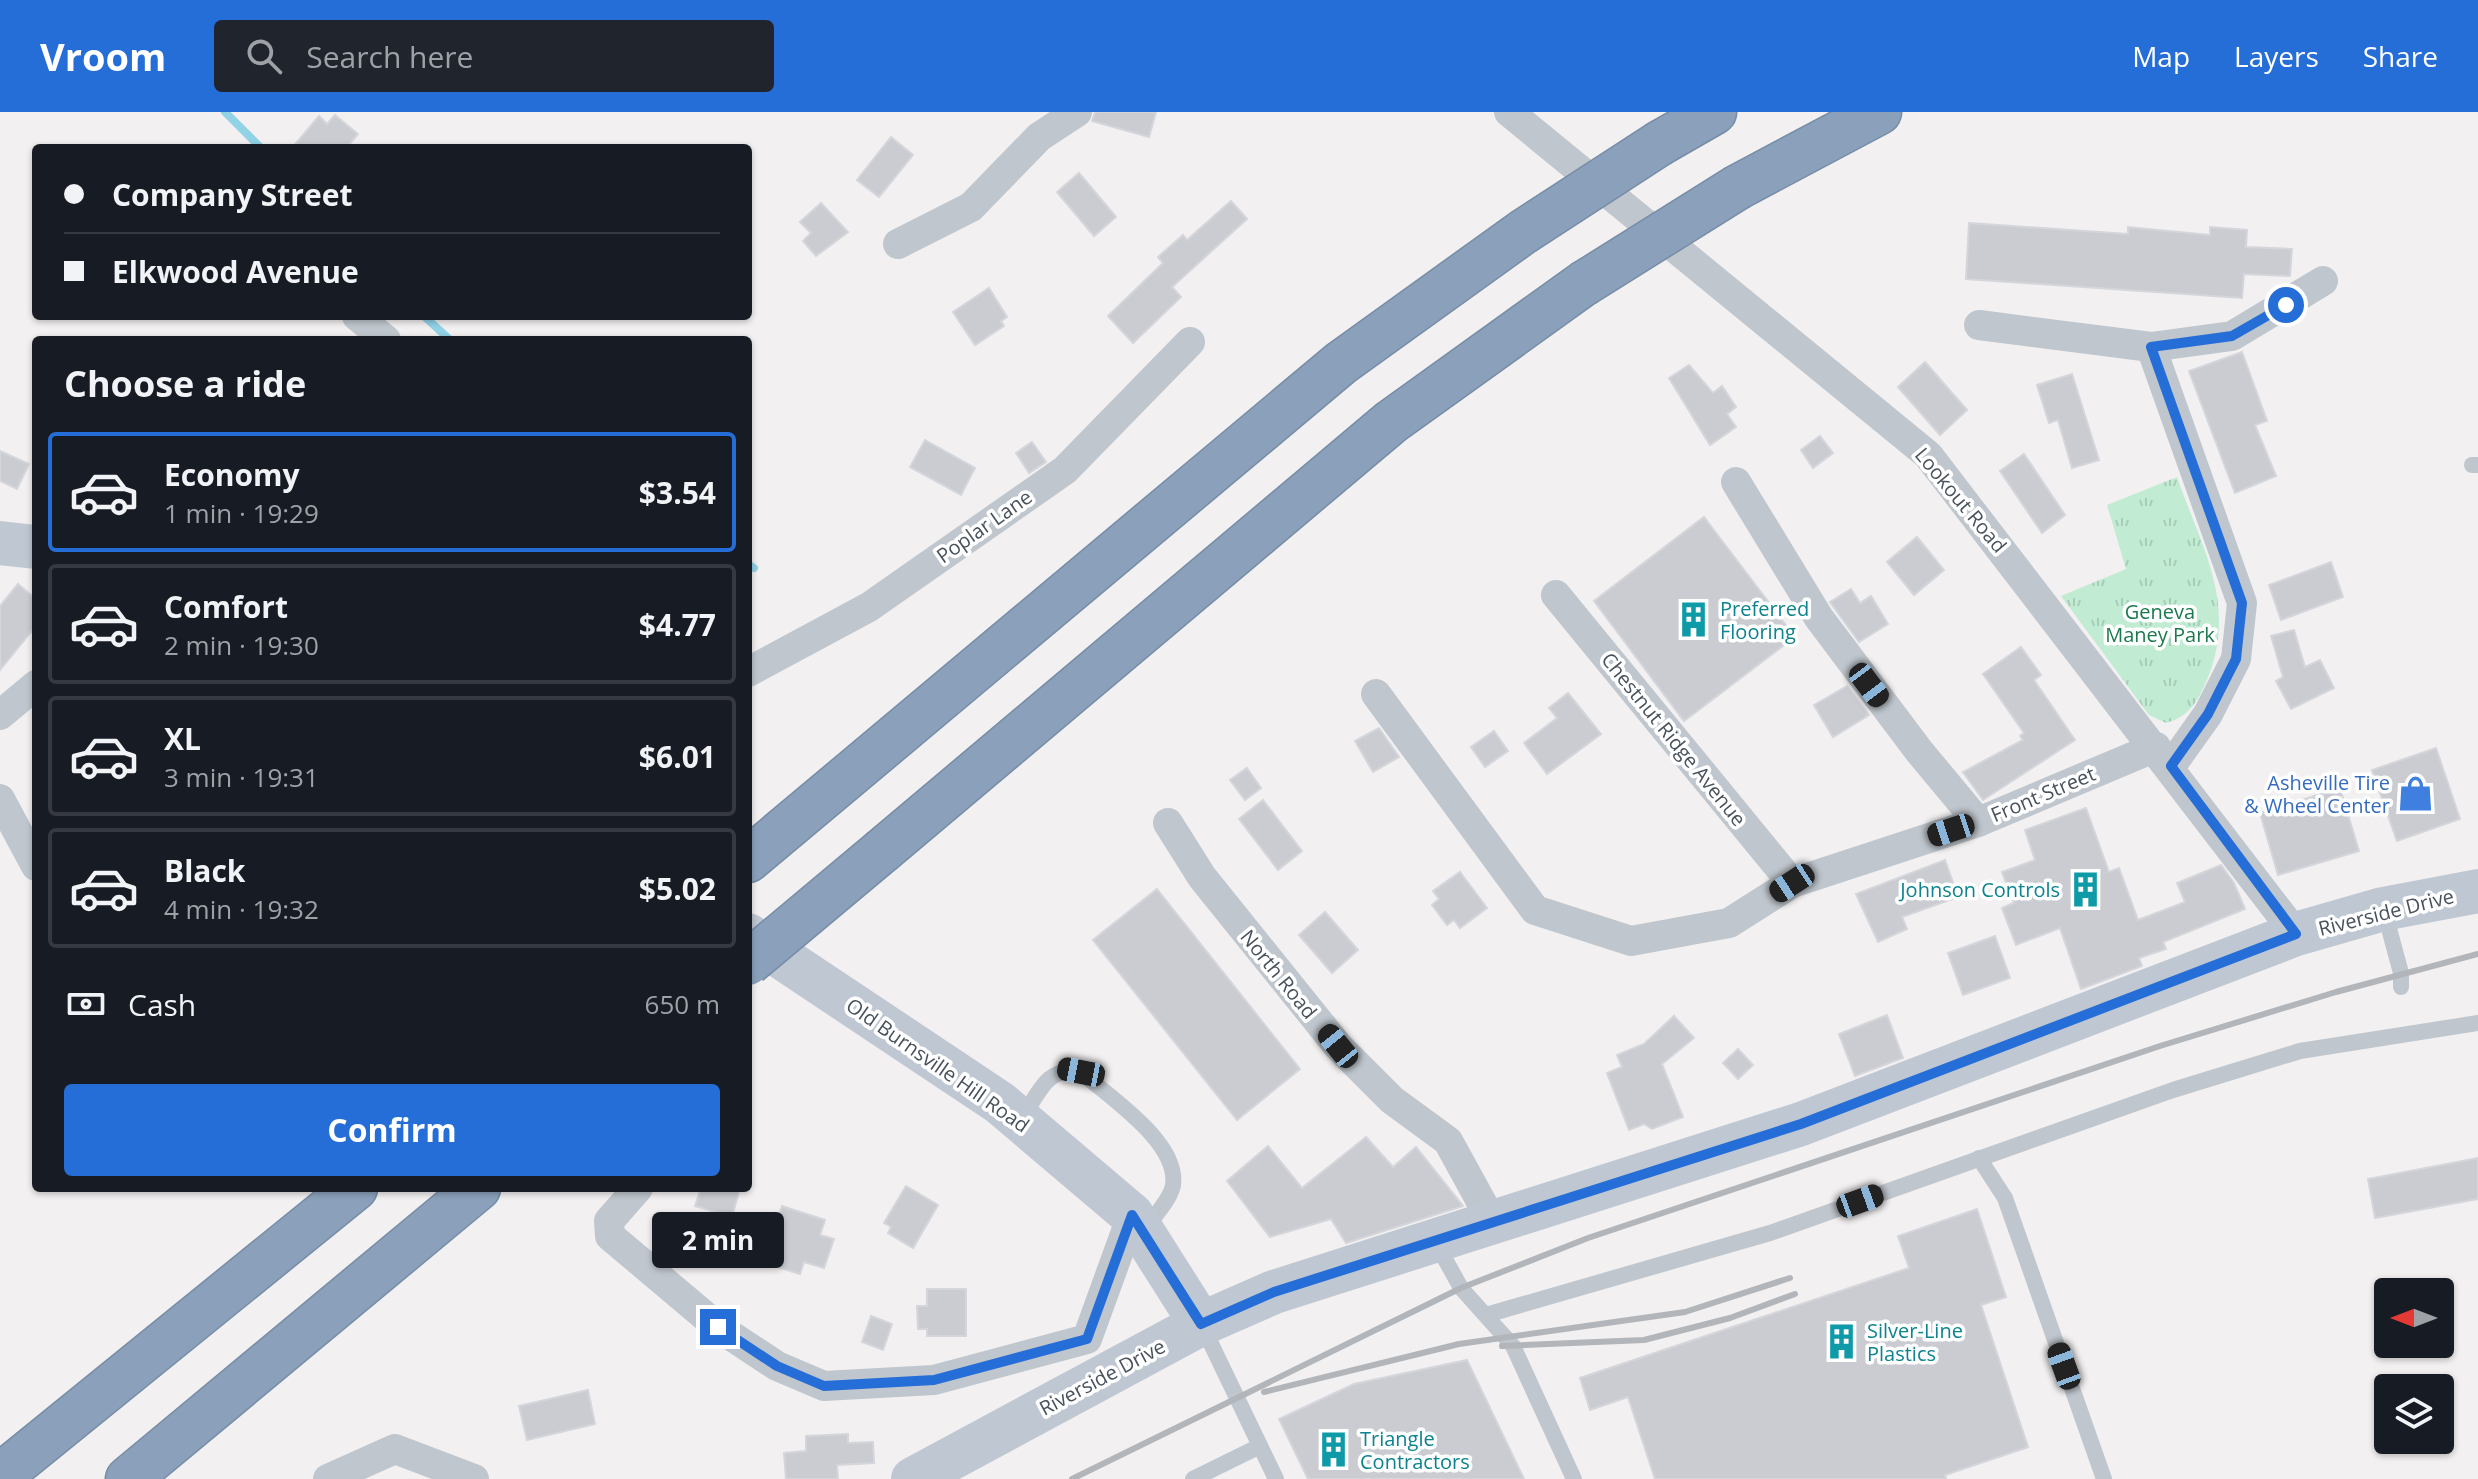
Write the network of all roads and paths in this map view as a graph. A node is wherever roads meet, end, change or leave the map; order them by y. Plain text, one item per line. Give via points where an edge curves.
1 (1077, 112) edge
2 (1509, 112) edge
3 (1714, 112) edge
4 (1879, 112) edge
5 (898, 244) dead end
6 (2323, 281) dead end
7 (362, 320) edge
8 (1979, 325) dead end
9 (381, 336) edge
10 (1190, 342) dead end
11 (2151, 347) junction
12 (1736, 482) dead end
13 (0, 543) edge
14 (32, 547) edge
15 (1556, 595) dead end
16 (752, 670) edge
17 (32, 688) edge
18 (1376, 694) dead end
19 (0, 715) edge
20 (2163, 757) junction
21 (0, 799) edge
22 (1978, 822) junction
23 (1168, 823) dead end
24 (752, 857) edge
25 (32, 859) edge
26 (1792, 883) junction
27 (2478, 891) edge
28 (2383, 909) junction
29 (2296, 934) junction
30 (752, 938) edge
31 (752, 960) edge
32 (2401, 987) dead end
33 (2478, 1023) edge
34 (1021, 1121) junction
35 (1979, 1158) junction
36 (350, 1192) edge
37 (473, 1192) edge
38 (634, 1192) edge
39 (1493, 1223) junction
40 (1138, 1224) junction
41 (1434, 1241) junction
42 (1486, 1315) junction
43 (1201, 1324) junction
44 (1260, 1446) junction
45 (0, 1476) edge
46 (128, 1479) edge
47 (328, 1479) edge
48 (474, 1479) edge
49 (913, 1479) edge
50 (1193, 1479) edge
51 (1276, 1479) edge
52 (1574, 1479) edge
53 (2104, 1479) edge

1 - 5 street via 1039,137 971,207
2 - 20 street, Lookout Road via 1928,455
3 - 24 highway, bridge via 1523,232 1341,363
4 - 31 highway, bridge via 1738,187 1484,352 1391,422
6 - 11 street via 2232,336
7 - 9 street
8 - 11 street
10 - 16 street, Poplar Lane via 1065,470 869,607
11 - 20 street via 2242,603 2236,659 2208,714
12 - 22 street via 1819,618
13 - 14 main road
15 - 26 street, Chestnut Ridge Avenue
17 - 19 street
18 - 26 street via 1535,910 1631,941 1729,923
20 - 22 street, Front Street
20 - 29 street, Lookout Road
21 - 25 street
22 - 26 street, Front Street
23 - 39 street, North Road via 1202,877 1338,1046 1392,1100 1448,1141
27 - 28 main road, Riverside Drive
28 - 29 main road, Riverside Drive
28 - 32 lane
29 - 39 main road, Riverside Drive via 1801,1124
30 - 34 main road, Old Burnsville Hill Road
33 - 35 lane via 2300,1051
34 - 40 main road, Old Burnsville Hill Road
34 - 40 lane via 1053,1073 1081,1072 1164,1147 1173,1164 1173,1188
35 - 42 lane via 1770,1233
35 - 53 lane via 2005,1198
36 - 45 highway
37 - 46 highway
38 - 40 street via 609,1221 610,1236 718,1327 777,1366 824,1386 934,1380 1087,1339
39 - 41 main road, Riverside Drive
40 - 43 main road, Old Burnsville Hill Road
41 - 42 lane via 1461,1288
41 - 43 main road, Riverside Drive via 1274,1292
42 - 52 lane via 1513,1346
43 - 44 lane
43 - 49 main road, Riverside Drive
44 - 50 lane
44 - 51 lane
47 - 48 street via 395,1449

